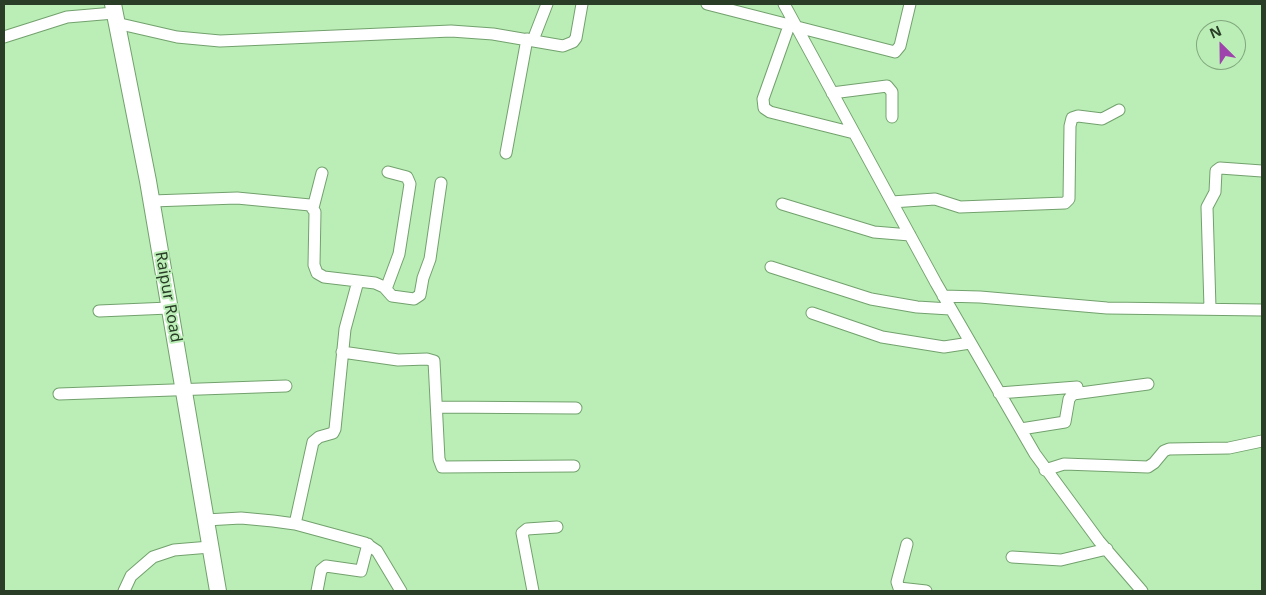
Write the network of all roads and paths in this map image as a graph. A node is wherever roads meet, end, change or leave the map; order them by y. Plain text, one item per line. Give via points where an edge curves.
1 (547, 4) edge
2 (582, 4) edge
3 (707, 4) edge
4 (784, 4) edge
5 (910, 4) edge
6 (115, 13) edge
7 (792, 24) junction
8 (4, 37) edge
9 (530, 40) junction
10 (832, 93) junction
11 (1119, 110) dead end
12 (892, 117) dead end
13 (854, 133) junction
14 (506, 153) dead end
15 (1262, 171) edge
16 (388, 172) dead end
17 (322, 173) dead end
18 (441, 183) dead end
19 (152, 201) junction
20 (892, 202) junction
21 (782, 204) dead end
22 (314, 208) junction
23 (910, 235) junction
24 (770, 267) dead end
25 (358, 281) junction
26 (386, 289) junction
27 (943, 296) junction
28 (170, 308) junction
29 (1210, 308) junction
30 (950, 309) junction
31 (1262, 310) edge
32 (100, 311) dead end
33 (812, 313) dead end
34 (970, 343) junction
35 (342, 352) junction
36 (1148, 384) dead end
37 (286, 386) dead end
38 (1077, 387) dead end
39 (183, 389) junction
40 (999, 393) junction
41 (59, 394) dead end
42 (437, 407) junction
43 (576, 408) dead end
44 (1021, 430) junction
45 (1262, 441) edge
46 (574, 466) dead end
47 (1045, 470) junction
48 (206, 520) junction
49 (295, 524) junction
50 (557, 527) dead end
51 (368, 544) junction
52 (907, 544) dead end
53 (210, 547) junction
54 (1107, 549) junction
55 (1012, 557) dead end
56 (913, 590) edge
57 (124, 591) edge
58 (218, 591) edge
59 (317, 591) edge
60 (401, 591) edge
61 (533, 591) edge
62 (926, 591) edge
63 (1142, 591) edge

1 - 9 street
2 - 9 street via 573,42 563,46
3 - 7 street
4 - 7 street
5 - 7 street via 900,46 895,52
6 - 8 street via 67,17
6 - 9 street via 177,37 220,41 451,31
6 - 19 main road, Raipur Road
7 - 10 street
7 - 13 street via 763,100 764,108
9 - 14 street
10 - 12 street via 887,86 892,92
10 - 13 street
11 - 20 street via 1102,119 1078,116 1071,121 1070,199 1065,202 960,207 935,199
13 - 20 street
15 - 29 street via 1220,168 1216,171 1214,195 1208,200 1207,207
16 - 26 street via 407,177 410,184 399,254
17 - 22 street
18 - 26 street via 430,259 419,298 396,298
19 - 22 street via 237,198 306,204
19 - 28 main road, Raipur Road
20 - 23 street
21 - 23 street via 874,232
22 - 25 street via 314,265 317,273 324,277
23 - 27 street
24 - 30 street via 865,297 910,306
25 - 26 street via 375,283
25 - 35 street via 348,314
27 - 29 street via 1107,308
27 - 30 street
28 - 32 street
28 - 39 main road, Raipur Road
29 - 31 street
30 - 34 street
33 - 34 street via 882,337 944,347
34 - 40 street
35 - 42 street via 398,360 434,361
35 - 49 street via 333,433 313,442
36 - 44 street via 1073,394 1069,398 1065,422
37 - 39 street
38 - 40 street
39 - 41 street
39 - 48 main road, Raipur Road
40 - 44 street
42 - 43 street
42 - 46 street via 442,467
44 - 47 street
45 - 47 street via 1229,448 1169,449 1148,467 1064,464
47 - 54 street
48 - 49 street via 253,519
48 - 53 main road, Raipur Road
49 - 51 street
50 - 61 street via 527,529 522,534
51 - 59 street via 361,571 326,566 321,570
51 - 60 street via 377,551
52 - 56 street via 897,582 899,588
53 - 57 street via 166,551 153,557 130,576
53 - 58 main road, Raipur Road
54 - 55 street via 1061,560
54 - 63 street
56 - 62 street

